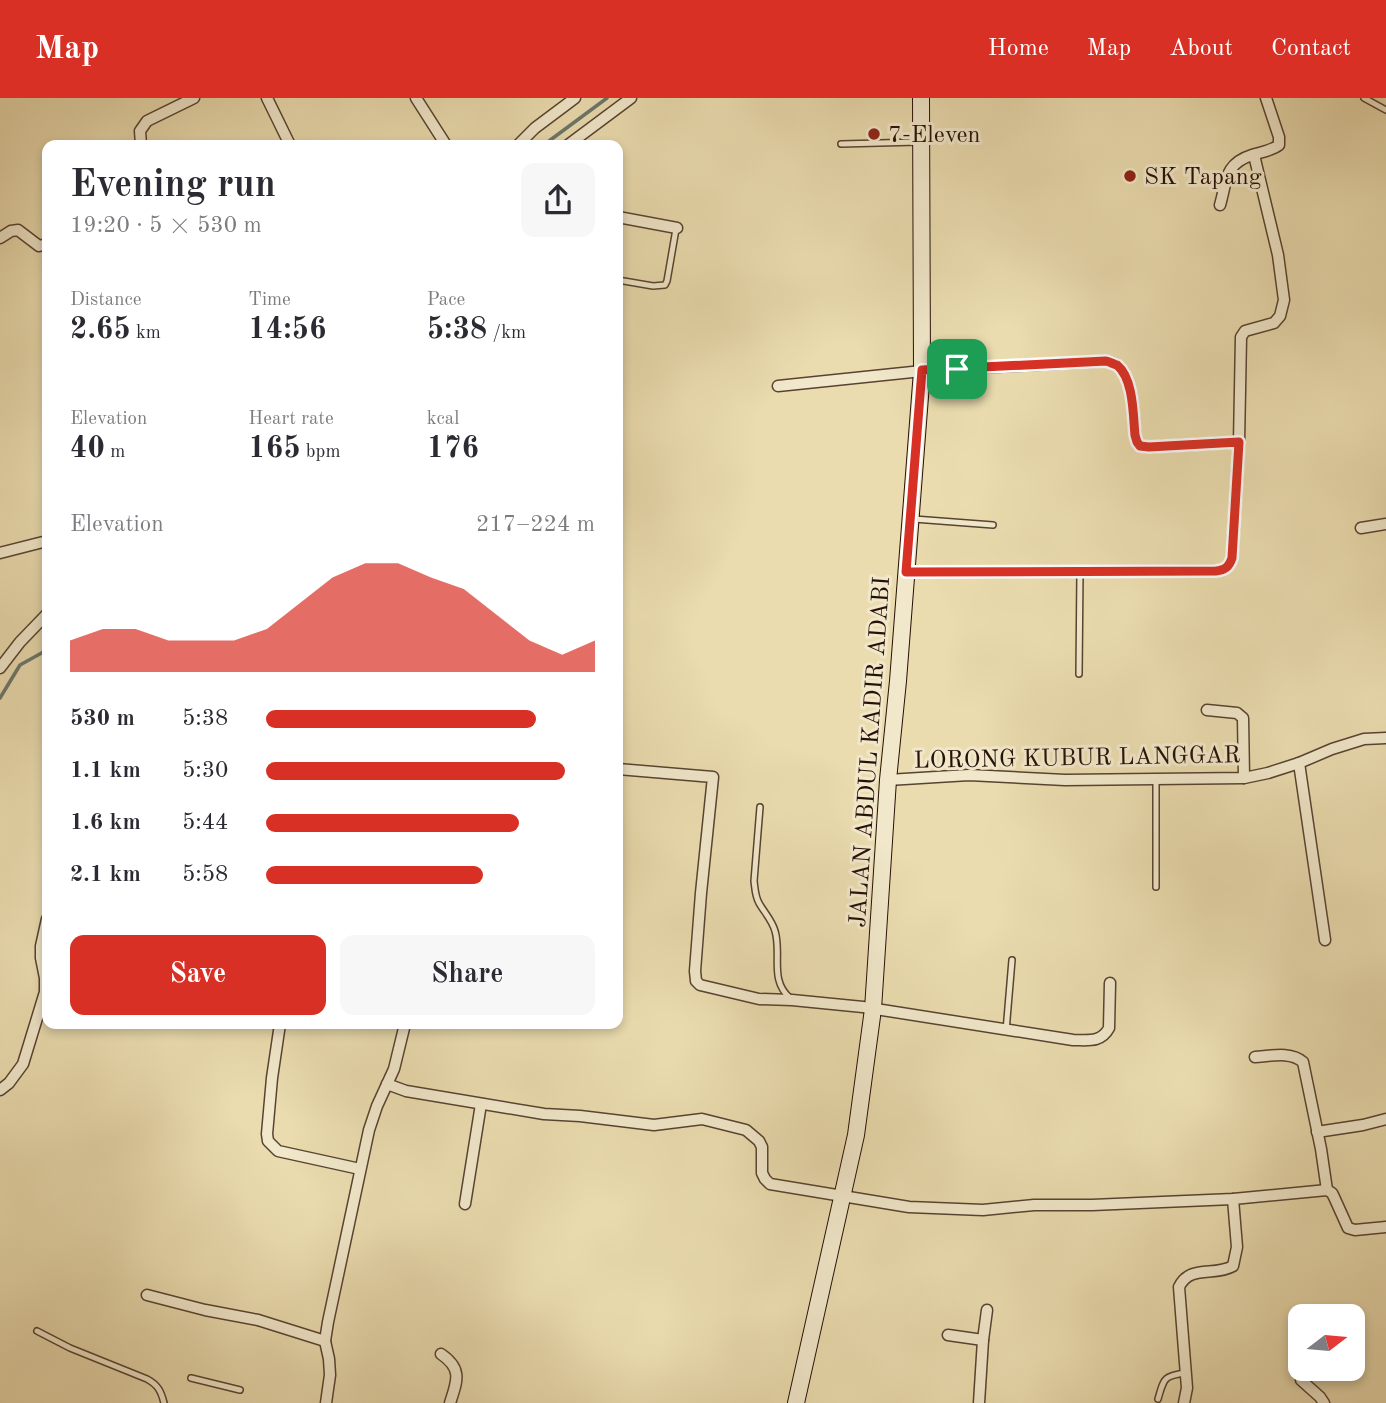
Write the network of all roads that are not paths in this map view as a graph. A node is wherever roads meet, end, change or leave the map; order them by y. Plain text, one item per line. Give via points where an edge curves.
1 (194, 98) edge
2 (267, 98) edge
3 (416, 98) edge
4 (575, 98) edge
5 (631, 98) edge
6 (921, 98) edge
7 (1266, 98) edge
8 (1364, 98) edge
9 (1386, 110) edge
10 (141, 140) edge
11 (288, 140) edge
12 (443, 140) edge
13 (523, 140) edge
14 (575, 140) edge
15 (922, 142) junction
16 (841, 144) dead end
17 (1254, 155) junction
18 (1220, 205) dead end
19 (623, 218) edge
20 (677, 228) joint
21 (0, 238) edge
22 (42, 246) edge
23 (623, 280) edge
24 (922, 370) junction
25 (778, 386) dead end
26 (1239, 442) junction
27 (910, 519) junction
28 (993, 524) dead end
29 (1386, 524) edge
30 (1361, 528) dead end
31 (42, 542) edge
32 (0, 553) edge
33 (906, 572) junction
34 (1080, 572) junction
35 (42, 619) edge
36 (0, 668) edge
37 (1079, 674) dead end
38 (1207, 709) dead end
39 (1386, 738) edge
40 (1299, 763) junction
41 (623, 769) edge
42 (1244, 778) junction
43 (1156, 779) junction
44 (888, 780) junction
45 (760, 807) dead end
46 (1156, 887) dead end
47 (1325, 940) dead end
48 (42, 942) edge
49 (1012, 960) dead end
50 (42, 963) edge
51 (1110, 983) dead end
52 (792, 1000) junction
53 (42, 1002) edge
54 (873, 1009) junction
55 (279, 1029) edge
56 (404, 1029) edge
57 (1006, 1031) junction
58 (1255, 1057) dead end
59 (387, 1084) junction
60 (0, 1090) edge
61 (481, 1104) junction
62 (1386, 1119) edge
63 (1317, 1132) junction
64 (359, 1169) junction
65 (1327, 1190) junction
66 (843, 1197) junction
67 (1233, 1199) junction
68 (465, 1204) dead end
69 (1386, 1227) edge
70 (147, 1295) dead end
71 (987, 1310) dead end
72 (37, 1331) dead end
73 (948, 1335) dead end
74 (326, 1340) junction
75 (983, 1340) junction
76 (441, 1354) dead end
77 (1185, 1373) junction
78 (191, 1378) dead end
79 (1302, 1381) edge
80 (240, 1390) dead end
81 (1158, 1399) dead end
82 (164, 1403) edge
83 (326, 1403) edge
84 (450, 1403) edge
85 (796, 1403) edge
86 (979, 1403) edge
87 (1184, 1403) edge
88 (1324, 1403) edge

1 - 10 street via 147,121
2 - 11 street
3 - 12 street
4 - 13 street
5 - 14 street
6 - 15 main road, JALAN ABDUL KADIR ADABI
7 - 17 street via 1279,145
8 - 9 lane
15 - 16 lane
15 - 24 main road, JALAN ABDUL KADIR ADABI
17 - 18 street via 1233,165
17 - 26 street via 1284,300 1273,323 1245,331 1241,337
19 - 20 street
20 - 23 lane via 665,285
21 - 22 street via 19,230
24 - 25 street
24 - 26 street via 1106,361 1125,376 1140,446
24 - 27 main road, JALAN ABDUL KADIR ADABI
26 - 34 street via 1230,565 1216,571
27 - 28 lane
27 - 33 main road, JALAN ABDUL KADIR ADABI
29 - 30 street
31 - 32 street
33 - 34 street
33 - 44 main road, JALAN ABDUL KADIR ADABI
34 - 37 lane
35 - 36 street
38 - 42 street via 1243,718
39 - 40 street, LORONG KUBUR LANGGAR via 1364,739
40 - 42 street, LORONG KUBUR LANGGAR
40 - 47 street
41 - 52 street via 713,777 696,981 759,999
42 - 43 street, LORONG KUBUR LANGGAR
43 - 44 street, LORONG KUBUR LANGGAR via 969,775
43 - 46 lane
44 - 54 main road, JALAN ABDUL KADIR ADABI
45 - 52 lane via 755,892 775,930 780,987
48 - 50 street
49 - 57 lane
51 - 57 street via 1108,1028 1097,1040
52 - 54 street
53 - 60 street via 23,1064
54 - 57 street
54 - 66 main road, JALAN ABDUL KADIR ADABI
55 - 64 street via 268,1141 278,1151
56 - 59 street
58 - 63 street via 1291,1055 1303,1062
59 - 61 street
59 - 64 street
61 - 66 street via 654,1125 702,1119 747,1130 760,1141 762,1173 770,1184
61 - 68 street
62 - 63 street
63 - 65 street
64 - 74 street
65 - 67 street
65 - 69 street via 1348,1228
66 - 67 street via 909,1207 983,1210
66 - 85 main road, JALAN ABDUL KADIR ADABI
67 - 77 street via 1237,1247 1233,1266 1192,1273 1179,1287
70 - 74 street
71 - 75 street
72 - 82 lane via 156,1384
73 - 75 street
74 - 83 street via 330,1367
75 - 86 street
76 - 84 street via 451,1360 457,1378
77 - 81 lane via 1167,1377
77 - 87 street
78 - 80 lane
79 - 88 street

